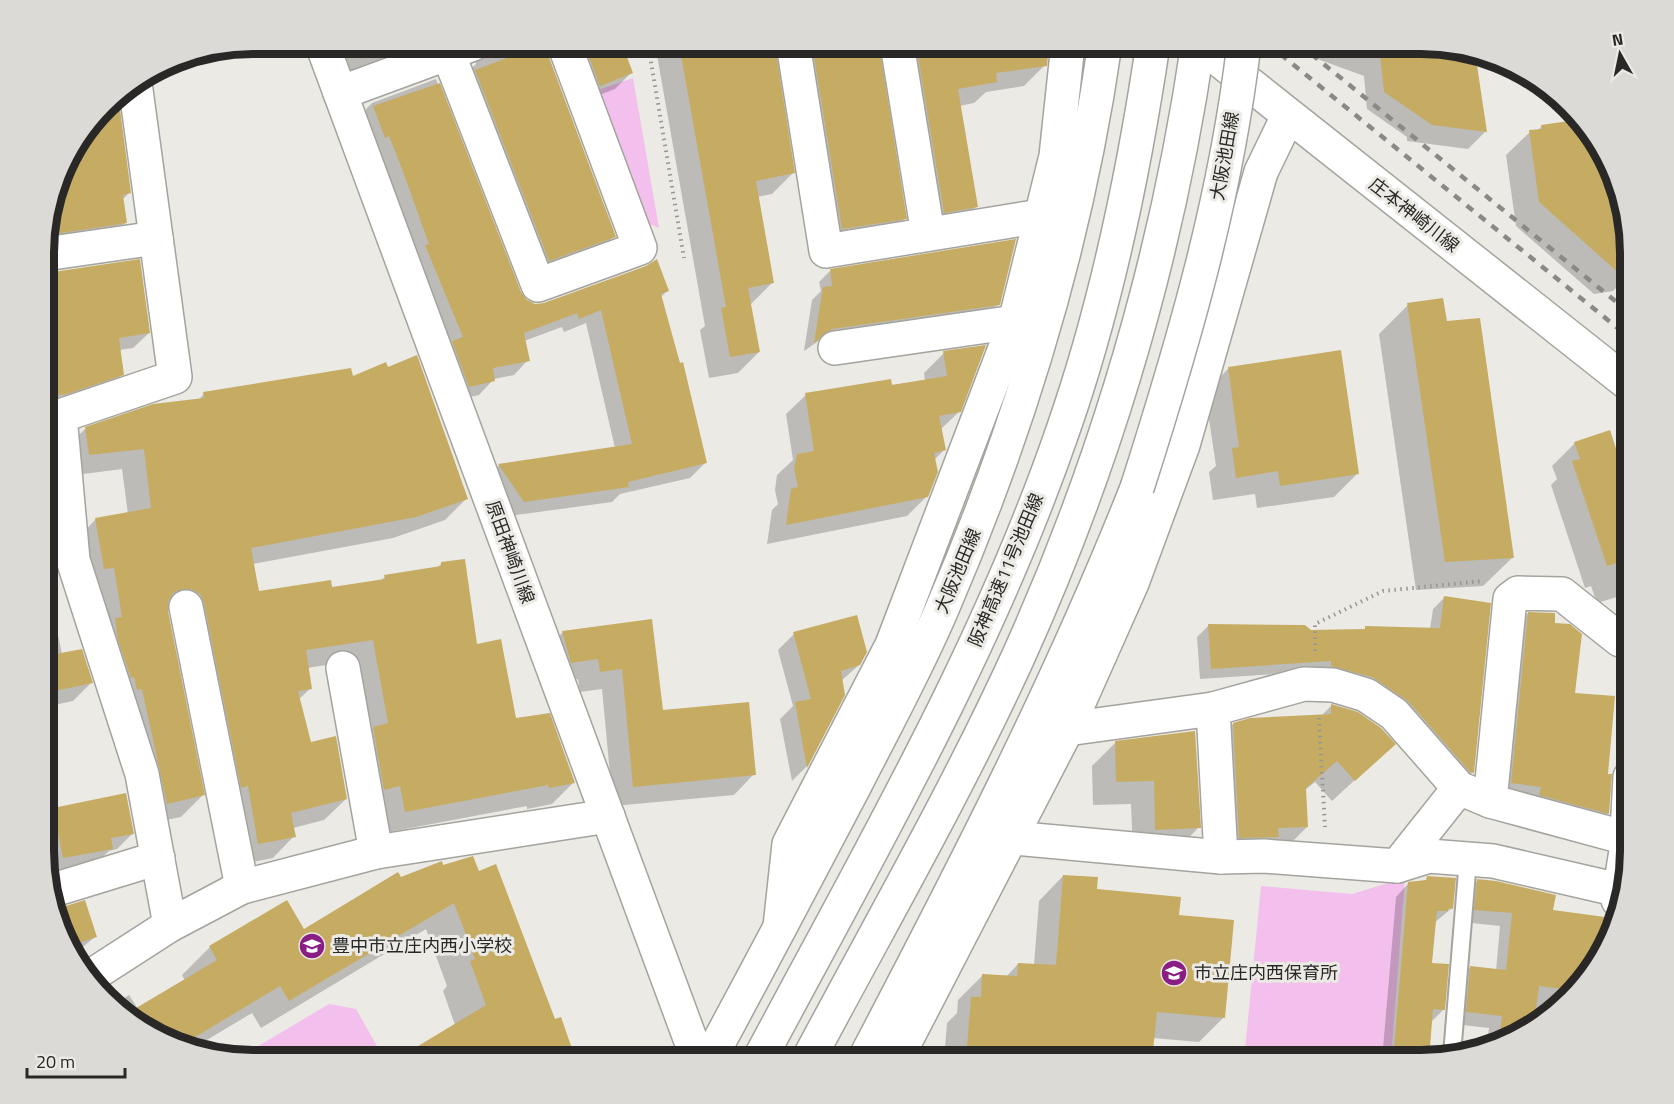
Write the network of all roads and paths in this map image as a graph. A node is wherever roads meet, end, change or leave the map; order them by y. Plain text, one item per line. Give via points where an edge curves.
1 (326, 54) edge
2 (444, 54) edge
3 (462, 54) edge
4 (568, 54) edge
5 (650, 54) edge
6 (795, 54) edge
7 (899, 54) edge
8 (1067, 54) edge
9 (1103, 54) edge
10 (1152, 54) edge
11 (1196, 54) edge
12 (1210, 54) edge
13 (1243, 54) edge
14 (136, 93) edge
15 (340, 93) junction
16 (1288, 116) junction
17 (1041, 216) junction
18 (928, 234) junction
19 (156, 238) junction
20 (54, 253) edge
21 (684, 258) dead end
22 (1016, 322) junction
23 (836, 348) dead end
24 (1620, 377) edge
25 (54, 417) edge
26 (54, 438) edge
27 (58, 520) edge
28 (1488, 580) dead end
29 (186, 607) dead end
30 (1620, 640) edge
31 (343, 668) dead end
32 (1316, 683) junction
33 (1213, 709) junction
34 (1067, 729) junction
35 (1459, 788) junction
36 (1490, 801) junction
37 (608, 816) junction
38 (1620, 837) edge
39 (1013, 838) junction
40 (375, 852) junction
41 (1221, 857) junction
42 (158, 858) junction
43 (1468, 859) junction
44 (1328, 861) junction
45 (1397, 866) junction
46 (242, 887) junction
47 (58, 889) edge
48 (1615, 894) edge
49 (170, 925) junction
50 (780, 929) junction
51 (96, 973) edge
52 (1453, 1047) edge
53 (694, 1050) edge
54 (715, 1050) edge
55 (764, 1050) edge
56 (813, 1050) edge
57 (869, 1050) edge
58 (893, 1050) edge

1 - 15 main road, 原田神崎川線
2 - 15 main road
3 - 4 main road via 538,285 640,248
5 - 21 path
6 - 18 main road via 826,251
7 - 18 main road
8 - 17 main road via 1056,156
9 - 50 main road, 大阪池田線 via 1081,183 1027,390 1008,443 941,612
10 - 55 main road, 阪神高速11号池田線 via 1141,126 1096,317 1064,429 1023,535 926,745
11 - 56 main road via 1185,130 1136,338 1102,447 1063,552 968,760
12 - 16 main road, 庄本神崎川線
13 - 57 main road, 大阪池田線, bridge via 1227,158 1204,264 1137,488 1049,697
14 - 19 main road
15 - 37 main road, 原田神崎川線
16 - 24 main road, 庄本神崎川線
16 - 34 main road via 1261,172 1183,445 1132,583
17 - 18 main road
17 - 22 main road
19 - 20 main road
19 - 25 main road via 175,377
22 - 23 main road
22 - 50 main road via 892,645 789,843
26 - 27 main road
27 - 42 main road via 142,774
28 - 32 path via 1383,591 1315,624
29 - 46 main road
30 - 36 main road via 1562,594 1518,592 1510,599
31 - 40 main road
32 - 33 main road
32 - 35 main road via 1350,688 1381,703
32 - 44 path
33 - 34 main road
33 - 41 main road
34 - 39 main road
35 - 36 main road
35 - 45 main road
36 - 38 main road
37 - 40 main road
37 - 53 main road, 原田神崎川線
39 - 41 main road
39 - 58 main road via 904,1044
40 - 46 main road
41 - 44 main road
42 - 47 main road
42 - 49 main road
43 - 45 main road via 1429,856
43 - 48 main road via 1492,861
43 - 52 lane
44 - 45 main road
46 - 49 main road
49 - 51 main road
50 - 54 main road, 大阪池田線

